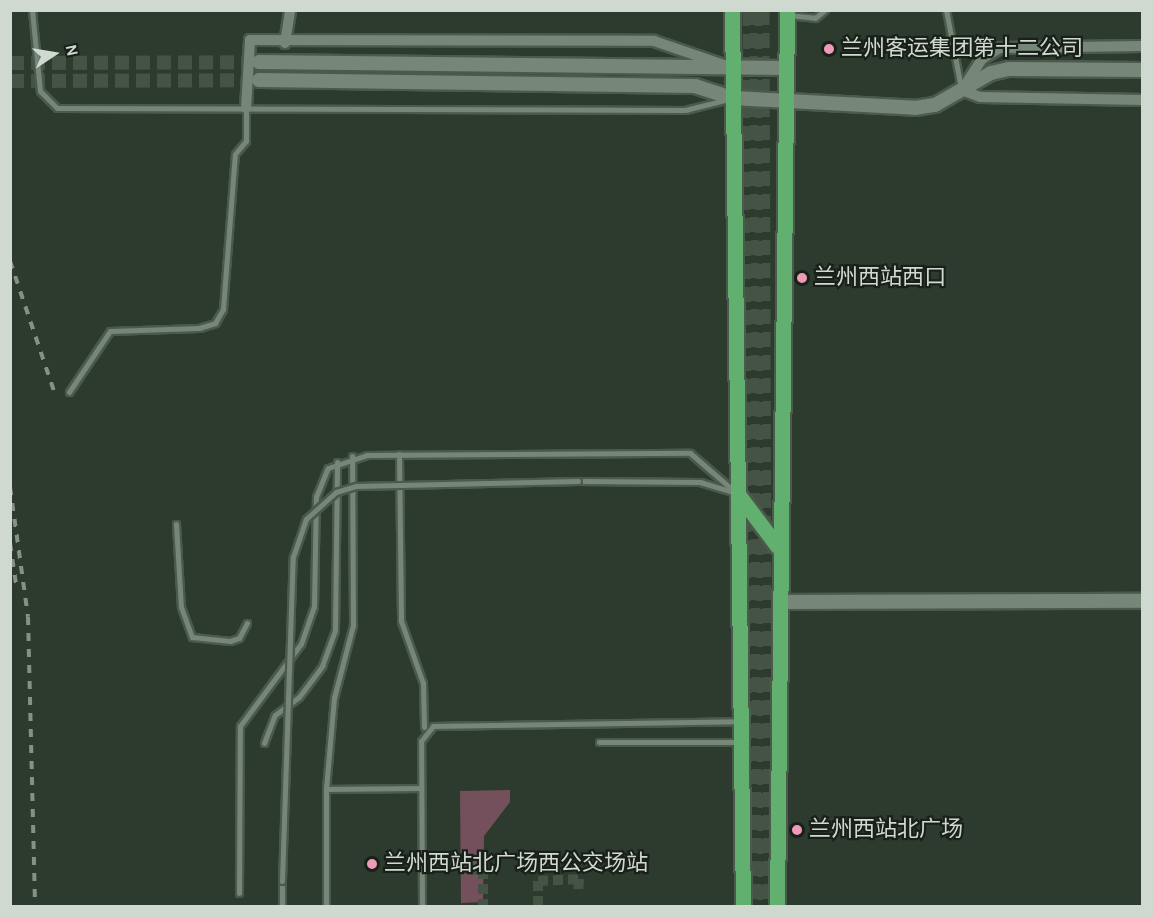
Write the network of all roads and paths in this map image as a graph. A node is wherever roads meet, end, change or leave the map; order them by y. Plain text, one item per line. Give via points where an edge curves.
1 (32, 10) edge
2 (290, 10) edge
3 (732, 10) edge
4 (825, 10) edge
5 (946, 10) edge
6 (787, 13) edge
7 (285, 43) junction
8 (1143, 46) edge
9 (259, 62) tunnel mouth
10 (732, 68) junction
11 (787, 68) junction
12 (1143, 70) edge
13 (259, 80) tunnel mouth
14 (962, 90) junction
15 (733, 98) junction
16 (787, 99) junction
17 (1143, 100) edge
18 (246, 108) junction
19 (69, 392) dead end
20 (399, 454) junction
21 (352, 456) junction
22 (337, 462) junction
23 (738, 494) junction
24 (176, 524) dead end
25 (777, 546) junction
26 (1143, 601) edge
27 (781, 602) junction
28 (247, 623) dead end
29 (739, 721) junction
30 (424, 727) dead end
31 (598, 742) dead end
32 (740, 742) junction
33 (264, 743) dead end
34 (421, 788) junction
35 (326, 789) junction
36 (239, 893) dead end
37 (282, 906) edge
38 (326, 906) edge
39 (422, 906) edge
40 (742, 906) edge
41 (777, 906) edge

1 - 18 lane via 40,91 52,106
2 - 7 street
3 - 10 main road
4 - 6 lane via 815,18
5 - 14 lane
6 - 11 main road
7 - 10 street via 654,41
7 - 18 street via 250,40
8 - 14 street via 1000,48 982,58
9 - 10 main road
10 - 11 main road
10 - 15 main road
11 - 16 main road
12 - 14 main road via 1009,69
13 - 15 main road via 695,86
14 - 16 main road via 935,105 915,108
14 - 17 street via 980,97
15 - 16 main road
15 - 18 lane via 685,110
15 - 23 main road
16 - 25 main road
18 - 19 lane via 246,141 235,154 223,309 215,323 199,328 110,330
20 - 21 lane
20 - 23 lane via 690,453
20 - 30 lane via 401,621 423,683
21 - 22 lane
21 - 35 lane via 353,625 334,698
22 - 33 lane via 335,630 322,666 298,697 275,715
22 - 36 lane via 318,487 314,607 301,644 240,726
23 - 25 main road
23 - 29 main road
23 - 37 lane, bridge via 700,482 356,486 336,492 306,519 293,557
24 - 28 lane via 181,607 192,637 230,641 239,638
25 - 27 main road
26 - 27 main road
27 - 41 main road
29 - 32 main road
29 - 34 lane via 447,722 433,726 420,741
31 - 32 lane
32 - 40 main road
34 - 35 lane
34 - 39 lane
35 - 38 lane

